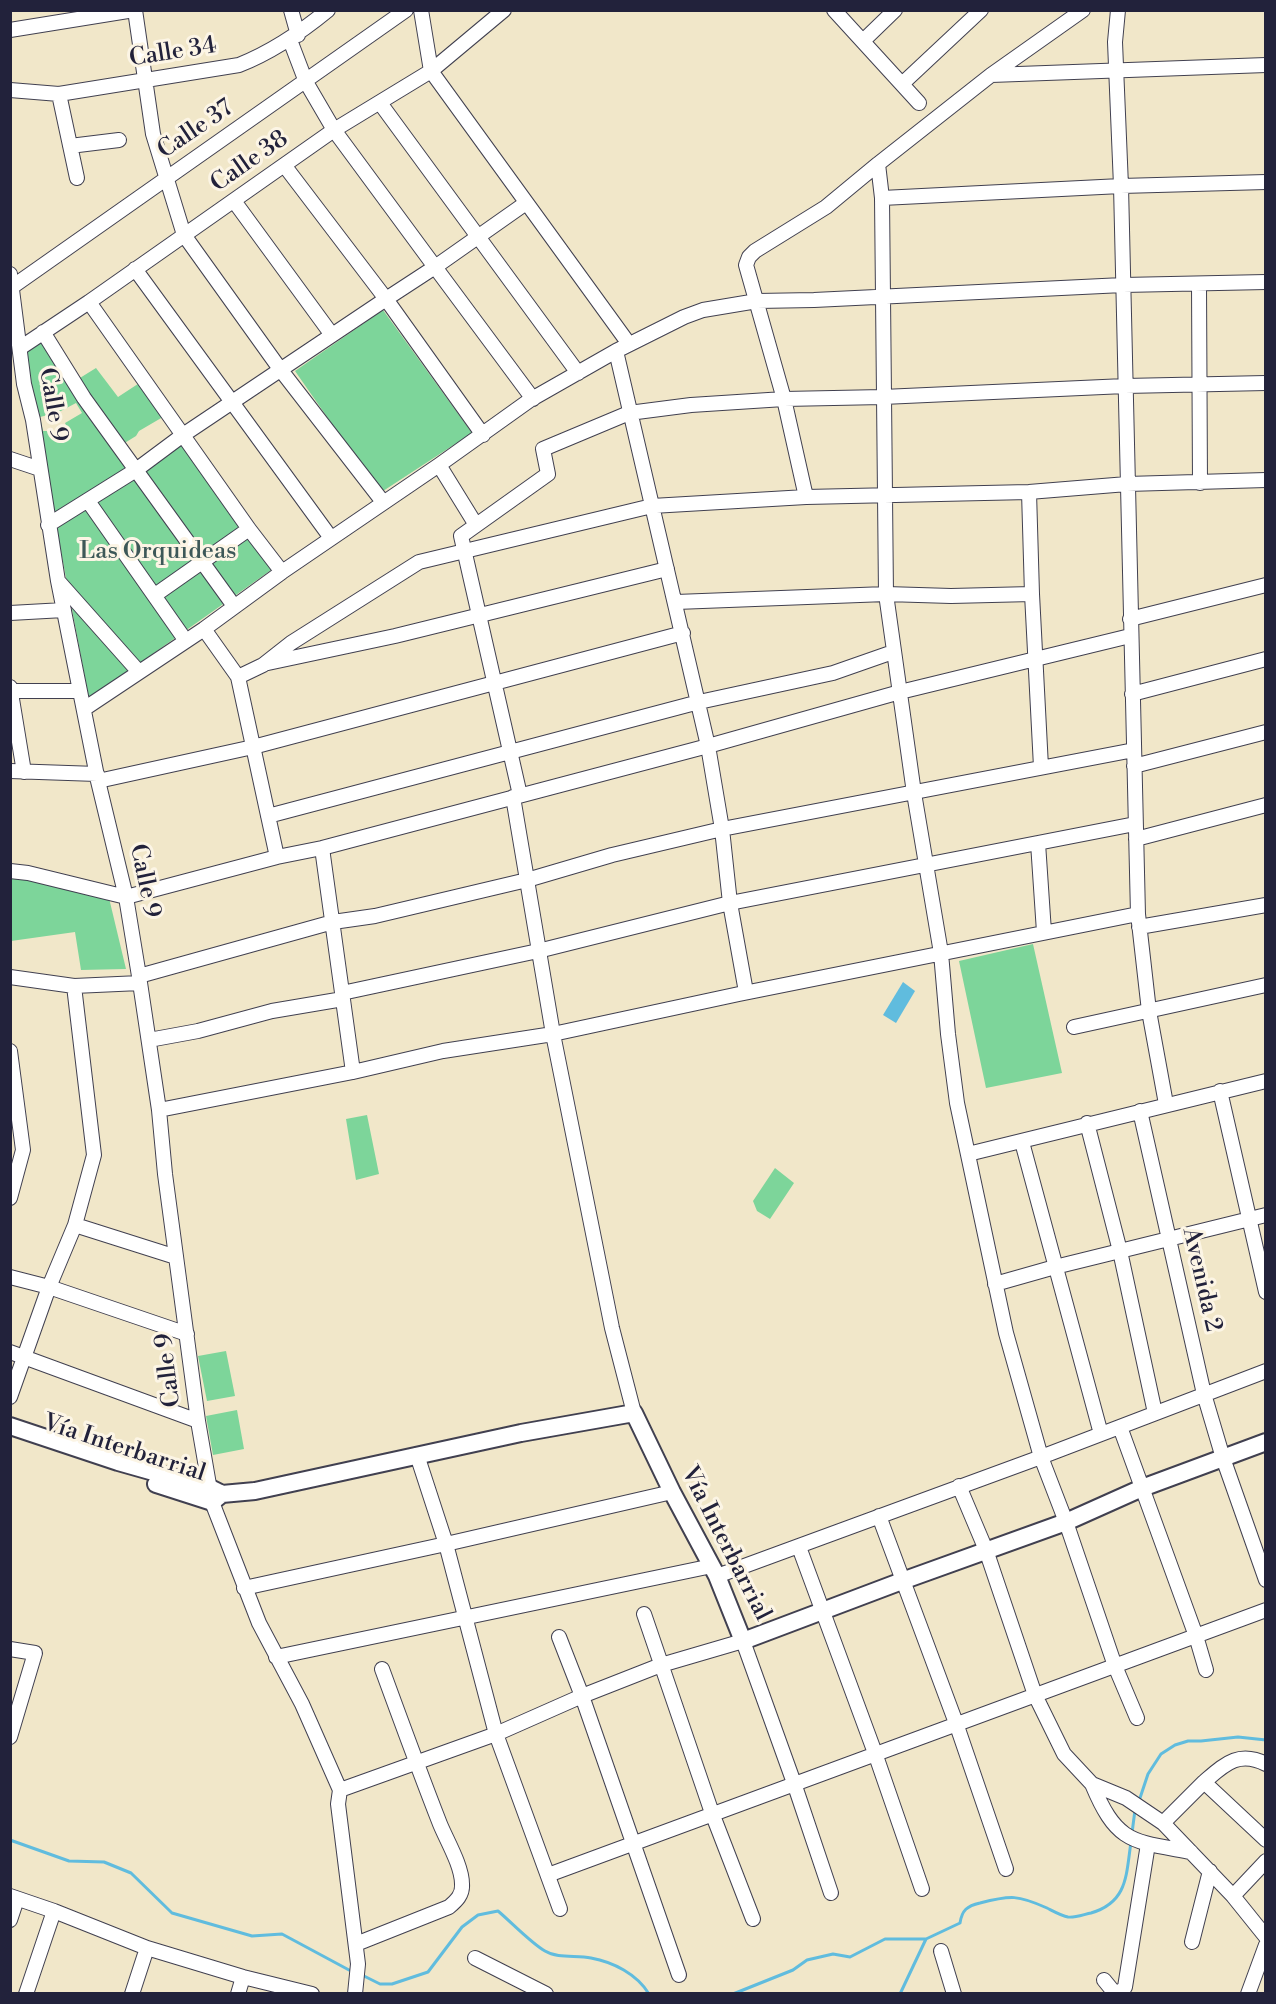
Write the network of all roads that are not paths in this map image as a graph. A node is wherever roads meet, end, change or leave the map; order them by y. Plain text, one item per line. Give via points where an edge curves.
1 (134, 10) edge
2 (291, 10) edge
3 (328, 10) edge
4 (406, 10) edge
5 (422, 10) edge
6 (504, 10) edge
7 (834, 10) edge
8 (895, 10) edge
9 (981, 10) edge
10 (1083, 10) edge
11 (1118, 10) edge
12 (10, 30) edge
13 (294, 37) junction
14 (863, 41) junction
15 (1266, 65) edge
16 (431, 71) junction
17 (1117, 72) junction
18 (991, 75) junction
19 (146, 80) junction
20 (306, 82) junction
21 (902, 84) junction
22 (10, 90) edge
23 (59, 94) junction
24 (380, 103) junction
25 (919, 103) dead end
26 (334, 130) junction
27 (119, 140) dead end
28 (70, 146) junction
29 (878, 164) junction
30 (284, 165) junction
31 (77, 178) dead end
32 (166, 178) junction
33 (1266, 182) edge
34 (1121, 186) junction
35 (882, 198) junction
36 (234, 201) junction
37 (526, 203) junction
38 (184, 235) junction
39 (478, 237) junction
40 (435, 267) junction
41 (135, 269) junction
42 (11, 280) edge
43 (1266, 282) edge
44 (1123, 285) junction
45 (1200, 285) junction
46 (882, 297) junction
47 (386, 299) junction
48 (757, 301) junction
49 (89, 302) junction
50 (43, 332) junction
51 (332, 335) junction
52 (20, 348) junction
53 (622, 348) junction
54 (280, 369) junction
55 (578, 373) junction
56 (17, 383) edge
57 (1266, 383) edge
58 (1199, 384) junction
59 (1125, 386) junction
60 (883, 397) junction
61 (532, 399) junction
62 (784, 399) junction
63 (231, 403) junction
64 (630, 413) junction
65 (183, 435) junction
66 (483, 435) junction
67 (10, 459) edge
68 (439, 465) junction
69 (40, 469) junction
70 (136, 470) junction
71 (1266, 480) edge
72 (1200, 483) junction
73 (1127, 484) junction
74 (1029, 492) junction
75 (884, 496) junction
76 (806, 497) junction
77 (88, 501) junction
78 (383, 502) junction
79 (652, 506) junction
80 (48, 525) junction
81 (476, 525) junction
82 (249, 529) junction
83 (331, 538) junction
84 (464, 551) junction
85 (202, 562) junction
86 (667, 569) junction
87 (282, 572) junction
88 (58, 581) junction
89 (1266, 585) edge
90 (886, 594) junction
91 (1032, 594) junction
92 (155, 596) junction
93 (676, 602) junction
94 (234, 606) junction
95 (64, 610) junction
96 (10, 613) edge
97 (479, 614) junction
98 (1130, 619) junction
99 (204, 629) junction
100 (683, 633) junction
101 (1131, 636) junction
102 (186, 640) junction
103 (893, 652) junction
104 (1036, 659) junction
105 (1266, 659) edge
106 (263, 664) junction
107 (139, 672) junction
108 (238, 677) junction
109 (495, 683) junction
110 (11, 689) edge
111 (80, 691) junction
112 (900, 692) junction
113 (1132, 694) junction
114 (699, 702) junction
115 (84, 709) junction
116 (1266, 732) edge
117 (708, 746) junction
118 (253, 747) junction
119 (1134, 750) junction
120 (511, 753) junction
121 (1134, 766) junction
122 (1041, 768) junction
123 (17, 772) edge
124 (98, 777) junction
125 (914, 793) junction
126 (516, 796) junction
127 (1266, 805) edge
128 (268, 816) junction
129 (1136, 824) junction
130 (722, 829) junction
131 (1136, 839) junction
132 (1038, 843) junction
133 (322, 848) junction
134 (277, 857) junction
135 (926, 865) junction
136 (10, 871) edge
137 (527, 880) junction
138 (126, 897) junction
139 (730, 903) junction
140 (1266, 905) edge
141 (1138, 921) junction
142 (333, 922) junction
143 (1044, 932) junction
144 (538, 951) junction
145 (941, 953) junction
146 (10, 977) edge
147 (140, 980) junction
148 (1266, 985) edge
149 (74, 986) junction
150 (746, 992) junction
151 (343, 996) junction
152 (1149, 1011) junction
153 (1074, 1027) dead end
154 (553, 1034) junction
155 (149, 1040) junction
156 (10, 1051) edge
157 (353, 1072) junction
158 (1266, 1081) edge
159 (1220, 1091) junction
160 (1166, 1104) junction
161 (159, 1110) junction
162 (1140, 1111) junction
163 (1087, 1124) junction
164 (1022, 1142) junction
165 (968, 1154) junction
166 (10, 1198) edge
167 (1266, 1215) edge
168 (1248, 1218) junction
169 (75, 1225) junction
170 (1169, 1239) junction
171 (1120, 1251) junction
172 (176, 1257) junction
173 (1055, 1267) junction
174 (10, 1276) edge
175 (995, 1284) junction
176 (49, 1287) junction
177 (1266, 1292) edge
178 (187, 1334) junction
179 (10, 1352) edge
180 (24, 1356) junction
181 (1266, 1371) edge
182 (1204, 1395) junction
183 (10, 1397) edge
184 (634, 1413) junction
185 (1155, 1413) junction
186 (198, 1421) junction
187 (10, 1426) edge
188 (1120, 1427) junction
189 (1101, 1434) junction
190 (10, 1438) edge
191 (1266, 1442) edge
192 (417, 1455) junction
193 (1041, 1457) junction
194 (1223, 1458) junction
195 (117, 1466) junction
196 (959, 1486) junction
197 (1143, 1488) junction
198 (672, 1492) junction
199 (214, 1495) junction
200 (879, 1516) junction
201 (1066, 1522) junction
202 (446, 1544) junction
203 (799, 1547) junction
204 (986, 1550) junction
205 (715, 1571) junction
206 (1266, 1580) edge
207 (902, 1581) junction
208 (244, 1587) junction
209 (1266, 1610) edge
210 (823, 1611) junction
211 (644, 1614) dead end
212 (464, 1619) junction
213 (1196, 1636) junction
214 (559, 1637) dead end
215 (743, 1641) junction
216 (10, 1649) edge
217 (276, 1657) junction
218 (661, 1665) junction
219 (1114, 1666) junction
220 (382, 1669) dead end
221 (1206, 1670) dead end
222 (1035, 1695) junction
223 (582, 1696) junction
224 (1137, 1718) dead end
225 (956, 1723) junction
226 (496, 1734) junction
227 (10, 1737) edge
228 (875, 1753) junction
229 (416, 1761) junction
230 (1266, 1764) edge
231 (1204, 1782) junction
232 (794, 1783) junction
233 (1092, 1784) junction
234 (340, 1790) junction
235 (712, 1813) junction
236 (1163, 1823) junction
237 (1266, 1840) edge
238 (1142, 1842) junction
239 (633, 1843) junction
240 (1191, 1852) junction
241 (1266, 1861) edge
242 (1006, 1869) dead end
243 (1210, 1871) junction
244 (549, 1875) junction
245 (922, 1890) dead end
246 (831, 1893) dead end
247 (1233, 1896) junction
248 (14, 1898) edge
249 (561, 1909) dead end
250 (54, 1911) junction
251 (753, 1919) dead end
252 (10, 1920) edge
253 (1266, 1937) edge
254 (1192, 1942) dead end
255 (356, 1944) junction
256 (1266, 1945) edge
257 (147, 1948) junction
258 (941, 1951) dead end
259 (475, 1958) dead end
260 (679, 1975) dead end
261 (243, 1977) junction
262 (1104, 1980) dead end
263 (26, 1994) edge
264 (132, 1994) edge
265 (238, 1994) edge
266 (312, 1994) edge
267 (355, 1994) edge
268 (546, 1994) edge
269 (954, 1994) edge
270 (1248, 1994) edge

1 - 12 street
1 - 19 street
2 - 13 street
3 - 13 street, Calle 34
4 - 20 street, Calle 37
5 - 16 street
6 - 16 street, Calle 38
7 - 14 street
8 - 14 street
9 - 21 street
10 - 18 street
11 - 17 street
13 - 19 street, Calle 34 via 239,65
13 - 20 street
14 - 21 street
15 - 17 street
16 - 24 street, Calle 38
16 - 37 street
17 - 18 street
17 - 34 street
18 - 29 street
19 - 23 street, Calle 34
19 - 32 street via 153,134
20 - 26 street
20 - 32 street, Calle 37
21 - 25 street
22 - 23 street, Calle 34
23 - 28 street
24 - 26 street, Calle 38
24 - 39 street
26 - 30 street, Calle 38
26 - 40 street
27 - 28 street
28 - 31 street
29 - 35 street
29 - 48 street via 826,207 749,257 747,273
30 - 36 street, Calle 38
30 - 47 street
32 - 38 street
32 - 42 street, Calle 37
33 - 34 street
34 - 35 street
34 - 44 street
35 - 46 street
36 - 38 street, Calle 38
36 - 51 street
37 - 39 street
37 - 53 street
38 - 41 street, Calle 38
38 - 54 street
39 - 40 street
39 - 55 street
40 - 47 street
40 - 61 street
41 - 49 street, Calle 38
41 - 63 street
42 - 52 street, Calle 9
43 - 45 street
44 - 45 street
44 - 46 street
44 - 59 street
45 - 58 street
46 - 48 street
46 - 60 street
47 - 51 street
47 - 66 street
48 - 53 street via 703,310
48 - 62 street
49 - 50 street, Calle 38
49 - 65 street
50 - 52 street, Calle 38
50 - 70 street
51 - 54 street
52 - 56 street, Calle 9
53 - 55 street
53 - 64 street
54 - 63 street
54 - 78 street
55 - 61 street
56 - 69 street, Calle 9 via 33,420
57 - 58 street
58 - 59 street
58 - 72 street
59 - 60 street
59 - 73 street
60 - 62 street
60 - 75 street
61 - 66 street
62 - 64 street
62 - 76 street
63 - 65 street
63 - 83 street
64 - 79 street
64 - 81 street via 543,449 548,474
65 - 70 street
65 - 82 street
66 - 68 street
67 - 69 street
68 - 78 street
68 - 81 street
69 - 80 street, Calle 9
70 - 77 street
70 - 85 street
71 - 72 street
72 - 73 street
73 - 74 street
73 - 98 street
74 - 75 street
74 - 91 street
75 - 76 street
75 - 90 street
76 - 79 street
77 - 80 street
77 - 92 street
78 - 83 street
79 - 84 street
79 - 86 street
80 - 88 street, Calle 9
81 - 84 street via 461,536
82 - 85 street
82 - 87 street
83 - 87 street
84 - 97 street
84 - 106 street via 419,562
85 - 92 street
85 - 94 street
86 - 93 street
86 - 97 street
87 - 94 street
88 - 95 street, Calle 9
88 - 107 street
89 - 98 street
90 - 91 street
90 - 93 street
90 - 103 street
91 - 104 street
92 - 102 street
93 - 100 street
94 - 99 street
95 - 96 street
95 - 111 street, Calle 9
97 - 106 street
97 - 109 street
98 - 101 street
99 - 102 street
99 - 108 street
100 - 109 street
100 - 114 street
101 - 104 street
101 - 113 street
102 - 107 street
103 - 112 street
103 - 114 street via 832,673
104 - 112 street
104 - 122 street
105 - 113 street
106 - 108 street
107 - 115 street
108 - 118 street
109 - 118 street
109 - 120 street
110 - 111 street
110 - 123 street
111 - 115 street, Calle 9
112 - 117 street
112 - 125 street
113 - 119 street
114 - 117 street
114 - 120 street
115 - 124 street, Calle 9
116 - 121 street
117 - 126 street
117 - 130 street
118 - 124 street
118 - 128 street
119 - 121 street
119 - 122 street
120 - 126 street
120 - 128 street
121 - 129 street
122 - 125 street
123 - 124 street
124 - 138 street, Calle 9
125 - 130 street
125 - 135 street
126 - 133 street
126 - 137 street
127 - 131 street
128 - 134 street
129 - 131 street
129 - 132 street
130 - 137 street
130 - 139 street
131 - 141 street
132 - 135 street
132 - 143 street
133 - 134 street
133 - 142 street
134 - 138 street
135 - 139 street
135 - 145 street
136 - 138 street
137 - 142 street via 375,916
137 - 144 street
138 - 147 street, Calle 9
139 - 144 street
139 - 150 street
140 - 141 street
141 - 143 street
141 - 152 street
142 - 147 street
142 - 151 street
143 - 145 street
144 - 151 street
144 - 154 street
145 - 150 street
145 - 165 street via 957,1103
146 - 149 street
147 - 149 street
147 - 155 street, Calle 9
148 - 152 street
149 - 169 street via 94,1155
150 - 154 street
151 - 155 street
151 - 157 street
152 - 153 street
152 - 160 street
154 - 157 street via 443,1051
154 - 184 street via 612,1328
155 - 161 street, Calle 9
156 - 166 street via 23,1150
157 - 161 street
158 - 159 street
159 - 160 street
159 - 168 street
160 - 162 street
161 - 172 street, Calle 9
162 - 163 street
162 - 170 street, Avenida 2
163 - 164 street
163 - 171 street
164 - 165 street
164 - 173 street
165 - 175 street
167 - 168 street
168 - 170 street
168 - 177 street
169 - 172 street
169 - 176 street
170 - 171 street
170 - 182 street, Avenida 2
171 - 173 street
171 - 185 street
172 - 178 street, Calle 9
173 - 175 street
173 - 189 street
174 - 176 street
175 - 193 street
176 - 178 street
176 - 180 street
178 - 186 street, Calle 9
179 - 180 street
180 - 183 street
180 - 186 street
181 - 182 street
182 - 185 street
182 - 194 street, Avenida 2
184 - 192 main road, Vía Interbarrial
184 - 198 main road, Vía Interbarrial
185 - 188 street
186 - 199 street, Calle 9
187 - 195 main road, Vía Interbarrial
188 - 189 street
188 - 197 street
189 - 193 street
190 - 195 main road, Vía Interbarrial
191 - 194 main road, Vía Interbarrial
192 - 199 main road, Vía Interbarrial via 255,1491
192 - 202 street
193 - 196 street
193 - 201 street
194 - 197 main road, Vía Interbarrial
194 - 206 street, Avenida 2
195 - 199 main road, Vía Interbarrial
196 - 200 street
196 - 204 street
197 - 201 main road, Vía Interbarrial
197 - 213 street
198 - 202 street
198 - 205 main road, Vía Interbarrial
199 - 208 street, Calle 9
200 - 203 street
200 - 207 street
201 - 204 main road, Vía Interbarrial
201 - 219 street
202 - 208 street
202 - 212 street
203 - 205 street
203 - 210 street
204 - 207 main road, Vía Interbarrial
204 - 222 street
205 - 212 street
205 - 215 main road, Vía Interbarrial
207 - 210 main road, Vía Interbarrial
207 - 225 street
208 - 217 street, Calle 9
209 - 213 street
210 - 215 main road, Vía Interbarrial
210 - 228 street
211 - 218 street
212 - 217 street
212 - 226 street
213 - 219 street
213 - 221 street
214 - 223 street
215 - 218 street
215 - 232 street
216 - 227 street via 35,1653
217 - 234 street, Calle 9 via 302,1704
218 - 223 street
218 - 235 street
219 - 222 street
219 - 224 street
220 - 229 street
222 - 225 street
222 - 233 street via 1064,1754
223 - 226 street
223 - 239 street
225 - 228 street
225 - 242 street
226 - 229 street
226 - 244 street
228 - 232 street
228 - 245 street
229 - 234 street
229 - 255 street via 460,1872 461,1893 449,1907
230 - 231 street via 1241,1758 1222,1766
231 - 236 street
231 - 237 street
232 - 235 street
232 - 246 street
233 - 236 street via 1126,1798
233 - 238 street via 1110,1820 1122,1833
234 - 255 street via 338,1804
235 - 239 street
235 - 251 street
236 - 240 street
238 - 240 street
238 - 262 street via 1125,1988 1122,1992 1113,1991
239 - 244 street
239 - 260 street
240 - 243 street
241 - 247 street
243 - 247 street
243 - 254 street
244 - 249 street
247 - 253 street
248 - 250 street
248 - 252 street
250 - 257 street
250 - 263 street
255 - 267 street
256 - 270 street
257 - 261 street
257 - 264 street
258 - 269 street
259 - 268 street
261 - 265 street
261 - 266 street

